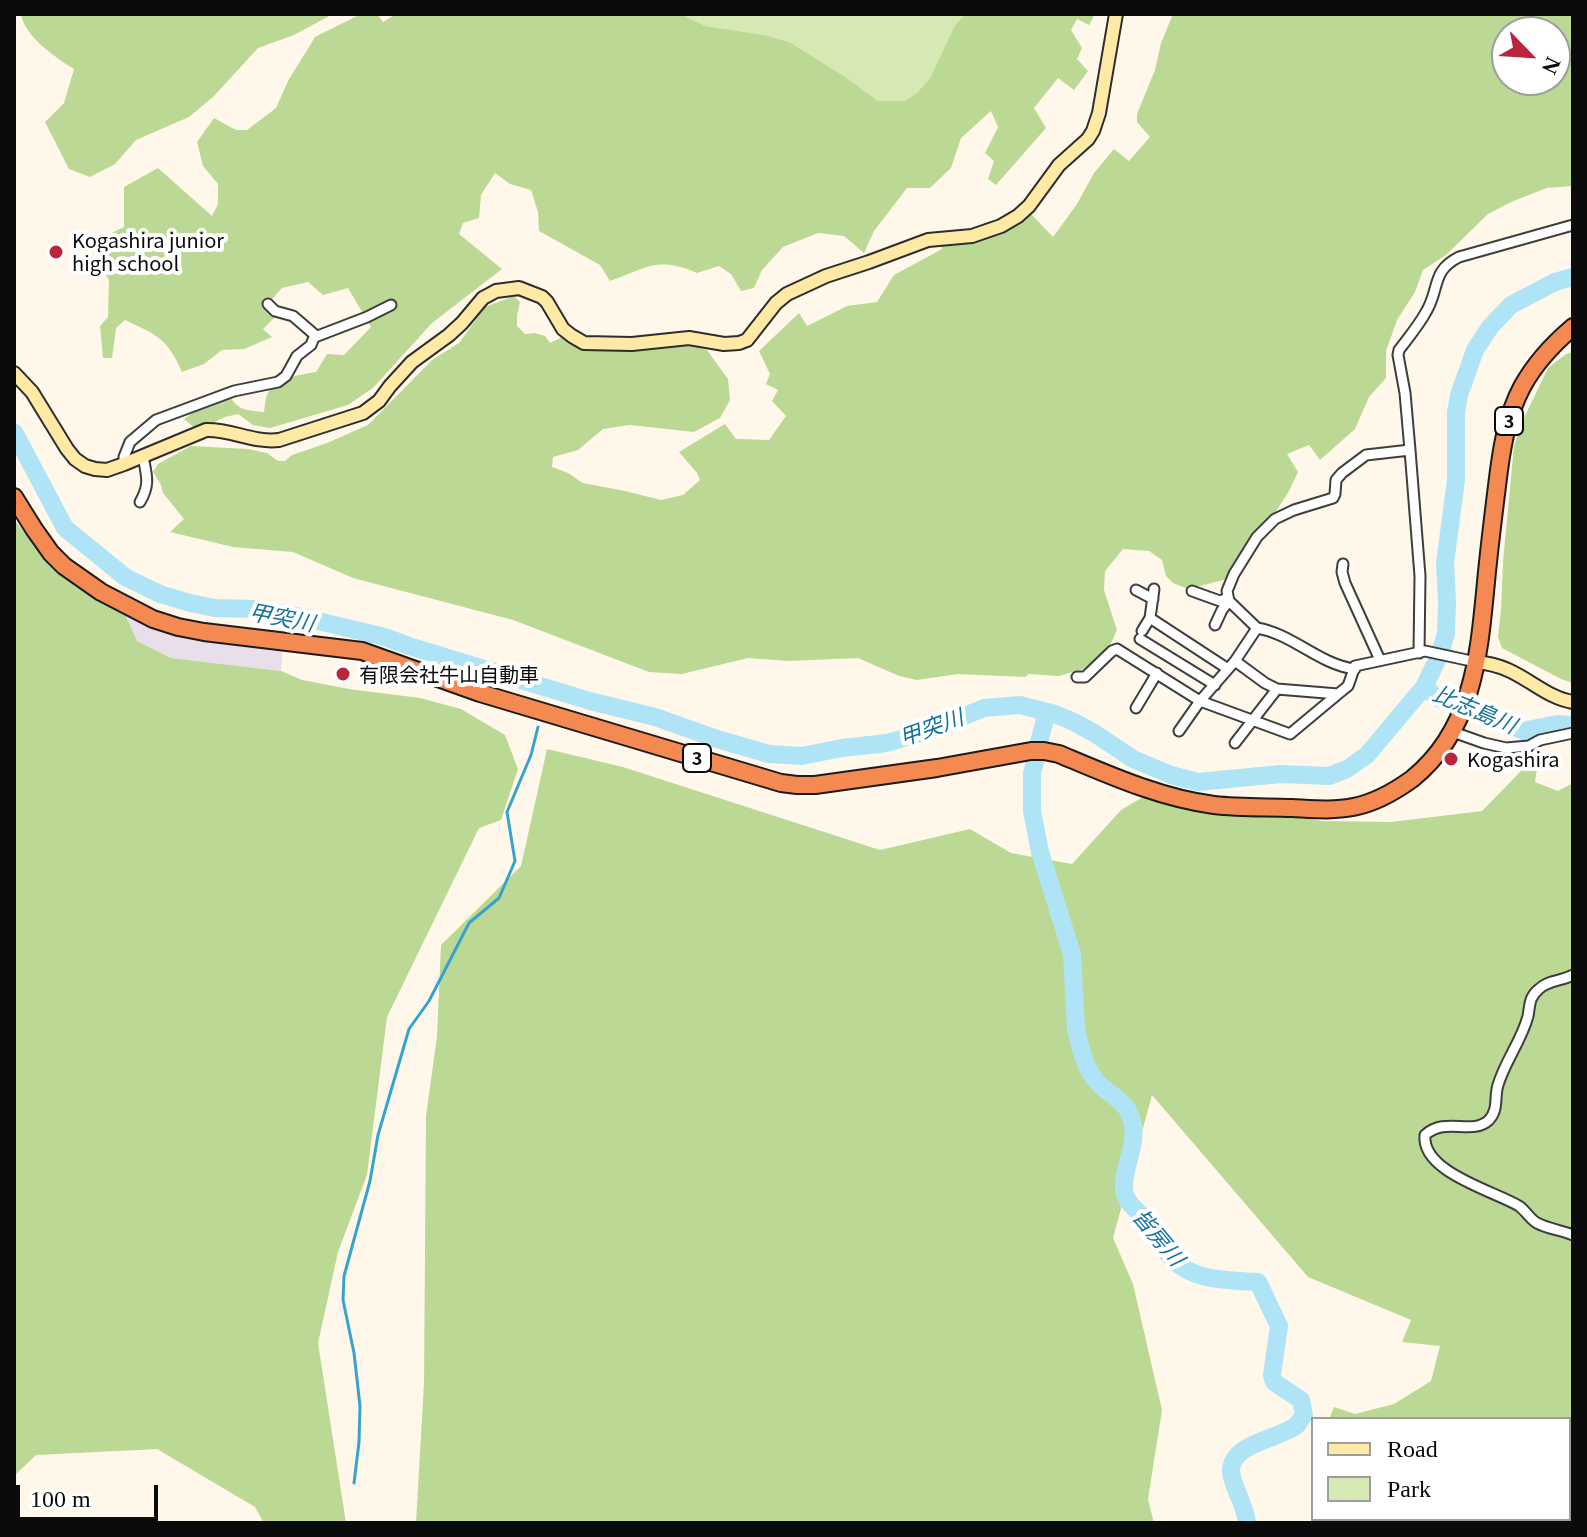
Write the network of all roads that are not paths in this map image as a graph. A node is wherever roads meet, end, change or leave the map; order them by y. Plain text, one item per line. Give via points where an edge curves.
1 (1116, 14) edge
2 (1573, 225) edge
3 (268, 304) dead end
4 (391, 305) dead end
5 (1573, 327) edge
6 (315, 337) junction
7 (14, 373) edge
8 (1410, 450) junction
9 (143, 457) junction
10 (124, 464) junction
11 (14, 497) edge
12 (140, 502) dead end
13 (1343, 564) dead end
14 (1136, 590) dead end
15 (1192, 591) dead end
16 (1229, 600) junction
17 (1150, 618) junction
18 (1215, 625) dead end
19 (1257, 628) junction
20 (1422, 652) junction
21 (1380, 660) junction
22 (1470, 661) junction
23 (1231, 665) junction
24 (1355, 669) junction
25 (1157, 673) junction
26 (1077, 677) dead end
27 (1215, 685) junction
28 (1277, 689) junction
29 (1338, 694) junction
30 (1200, 701) junction
31 (1573, 702) edge
32 (1136, 708) dead end
33 (1252, 720) junction
34 (1179, 731) dead end
35 (1453, 732) junction
36 (1573, 733) edge
37 (1235, 743) dead end
38 (1573, 975) edge
39 (1573, 1235) edge

1 - 9 street via 1093,131 1029,206 1001,226 972,236 928,240 813,281 776,303 739,343 689,338 584,343 563,329 542,297 519,288 496,291 412,362 363,413 267,442 206,430
2 - 8 street via 1446,264 1427,311 1398,355
3 - 6 street via 300,320
4 - 6 street
5 - 22 highway, 3 via 1537,363 1511,414 1490,535 1481,642
6 - 10 street via 278,382 234,391 156,420 130,442
7 - 10 street via 75,459 101,470
8 - 16 street via 1366,455 1336,480 1333,498 1275,519 1234,574
8 - 20 street
9 - 10 street
9 - 12 street via 148,479
11 - 35 highway, 3 via 64,566 153,619 204,632 362,651 480,693 781,783 815,785 1044,751 1197,802 1335,809 1368,803 1402,786 1424,769
13 - 21 street via 1345,583
14 - 17 street via 1154,594
15 - 16 street
16 - 18 street
16 - 19 street
17 - 23 street
17 - 27 street via 1141,635
19 - 23 street
19 - 24 street via 1338,667
20 - 21 street
20 - 22 street
21 - 24 street
22 - 31 street via 1509,670 1552,696
22 - 35 highway, 3 via 1468,694
23 - 27 street
23 - 28 street
24 - 29 street
25 - 26 street via 1117,649 1085,677
25 - 30 street
25 - 32 street
27 - 30 street
28 - 29 street
28 - 33 street
29 - 33 street via 1290,734
30 - 33 street
30 - 34 street
33 - 37 street
35 - 36 street via 1506,748
38 - 39 street via 1543,985 1531,998 1487,1121 1474,1127 1439,1126 1425,1135 1424,1143 1442,1168 1522,1208 1538,1223

